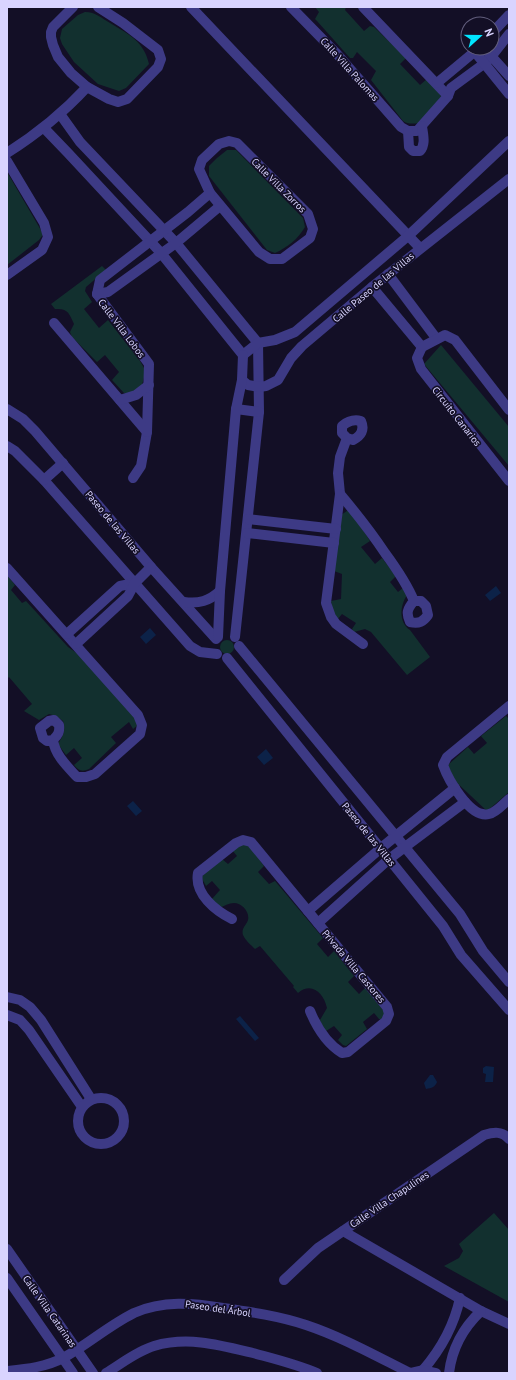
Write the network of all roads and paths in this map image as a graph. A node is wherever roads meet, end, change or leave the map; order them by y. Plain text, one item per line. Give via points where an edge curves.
1 (73, 7) edge
2 (98, 7) edge
3 (192, 7) edge
4 (291, 7) edge
5 (363, 7) edge
6 (509, 15) edge
7 (500, 25) edge
8 (509, 34) edge
9 (470, 56) edge
10 (485, 56) edge
11 (488, 60) junction
12 (509, 76) edge
13 (437, 83) junction
14 (87, 87) junction
15 (509, 94) edge
16 (448, 96) junction
17 (60, 114) junction
18 (422, 126) junction
19 (44, 128) junction
20 (408, 131) junction
21 (509, 141) edge
22 (80, 142) junction
23 (7, 152) edge
24 (68, 153) junction
25 (7, 161) edge
26 (509, 179) edge
27 (210, 193) junction
28 (220, 206) junction
29 (188, 212) junction
30 (198, 223) junction
31 (165, 230) junction
32 (408, 236) junction
33 (151, 241) junction
34 (176, 243) junction
35 (420, 248) junction
36 (162, 253) junction
37 (118, 266) junction
38 (388, 274) junction
39 (7, 275) edge
40 (126, 279) junction
41 (372, 287) junction
42 (96, 294) junction
43 (415, 310) junction
44 (401, 321) junction
45 (54, 323) dead end
46 (436, 338) junction
47 (258, 343) junction
48 (422, 347) junction
49 (243, 355) junction
50 (242, 380) junction
51 (149, 385) junction
52 (259, 387) junction
53 (120, 400) junction
54 (7, 409) edge
55 (236, 409) junction
56 (509, 410) edge
57 (259, 412) junction
58 (147, 432) junction
59 (346, 438) dead end
60 (7, 446) edge
61 (63, 463) junction
62 (133, 478) dead end
63 (44, 480) junction
64 (509, 481) edge
65 (340, 494) junction
66 (248, 519) junction
67 (299, 524) junction
68 (336, 529) junction
69 (247, 533) junction
70 (297, 539) junction
71 (334, 543) junction
72 (151, 567) junction
73 (7, 568) edge
74 (135, 583) junction
75 (220, 591) junction
76 (414, 601) dead end
77 (184, 602) junction
78 (96, 607) junction
79 (106, 617) junction
80 (67, 634) junction
81 (217, 638) junction
82 (237, 641) junction
83 (76, 644) junction
84 (362, 644) dead end
85 (217, 654) junction
86 (227, 658) junction
87 (509, 706) edge
88 (53, 740) dead end
89 (455, 788) junction
90 (509, 799) edge
91 (465, 802) junction
92 (430, 809) junction
93 (440, 820) junction
94 (396, 836) junction
95 (405, 846) junction
96 (381, 848) junction
97 (389, 859) junction
98 (308, 911) junction
99 (232, 919) dead end
100 (318, 923) junction
101 (509, 982) edge
102 (7, 997) edge
103 (509, 1010) edge
104 (310, 1011) dead end
105 (7, 1014) edge
106 (91, 1100) junction
107 (82, 1107) junction
108 (509, 1139) edge
109 (343, 1230) junction
110 (7, 1249) edge
111 (7, 1278) edge
112 (284, 1280) dead end
113 (460, 1298) junction
114 (481, 1311) junction
115 (509, 1324) edge
116 (448, 1336) junction
117 (458, 1341) junction
118 (76, 1349) junction
119 (63, 1358) junction
120 (423, 1370) junction
121 (7, 1371) edge
122 (73, 1373) edge
123 (93, 1373) edge
124 (106, 1373) edge
125 (317, 1373) edge
126 (410, 1373) edge
127 (436, 1373) edge
128 (449, 1373) edge

1 - 14 street via 53,27 51,37 58,57
2 - 14 street via 158,50 161,59 158,67 127,99 118,102
3 - 32 street
4 - 20 street, Calle Villa Palomas via 337,54 401,127
5 - 13 street
6 - 7 street
8 - 11 street
9 - 13 street
10 - 11 street
11 - 12 street
11 - 15 street
11 - 16 street via 451,88
13 - 16 street
14 - 17 street
16 - 18 street
17 - 19 street
17 - 22 street
18 - 20 street via 417,131
18 - 20 street via 424,139 420,151 413,151 409,147
19 - 23 street
19 - 24 street
21 - 32 street, Calle Paseo de las Villas
22 - 24 street
22 - 31 street
24 - 33 street
25 - 39 street via 44,222 48,237 42,250
26 - 35 street, Calle Paseo de las Villas
27 - 28 street, Calle Villa Zorros
27 - 28 street, Calle Villa Zorros via 199,169 202,160 219,144 229,141 237,143 308,214 313,229 310,238 282,259 270,259 259,252
27 - 29 street, Calle Villa Lobos
28 - 30 street, Calle Villa Lobos
29 - 30 street
29 - 31 street, Calle Villa Lobos
30 - 34 street, Calle Villa Lobos
31 - 33 street, Calle Villa Lobos
31 - 34 street
32 - 35 street
32 - 47 street, Calle Paseo de las Villas via 295,332
33 - 36 street
33 - 37 street, Calle Villa Lobos
34 - 36 street, Calle Villa Lobos
34 - 47 street
35 - 38 street, Calle Paseo de las Villas
36 - 40 street, Calle Villa Lobos
36 - 49 street
37 - 40 street
37 - 42 street, Calle Villa Lobos via 100,280
38 - 41 street, Calle Paseo de las Villas
38 - 43 street
40 - 42 street, Calle Villa Lobos via 108,292
41 - 44 street
41 - 52 street, Calle Paseo de las Villas via 302,346 291,358 278,380
42 - 51 street, Calle Villa Lobos via 146,358 149,364
43 - 44 street
43 - 46 street
44 - 48 street
45 - 53 street
46 - 48 street
46 - 56 street via 445,335 455,340
47 - 49 street, Calle Paseo de las Villas
47 - 52 street
48 - 64 street, Circuito Canarios via 417,358 421,369
49 - 50 street
50 - 52 street via 248,385
50 - 55 street
51 - 53 street via 136,396
51 - 58 street, Calle Villa Lobos
52 - 57 street
53 - 58 street
54 - 61 street, Paseo de las Villas via 35,431
55 - 57 street
55 - 75 street
57 - 66 street
58 - 62 street, Calle Villa Lobos via 142,466
59 - 65 street via 338,473
60 - 63 street via 15,450
61 - 63 street
61 - 72 street, Paseo de las Villas
63 - 74 street
65 - 68 street
65 - 76 street via 362,520 396,569
66 - 67 street
66 - 69 street
67 - 68 street
67 - 70 street
68 - 71 street
69 - 70 street
69 - 82 street
70 - 71 street
71 - 84 street via 326,603 336,624
72 - 74 street
72 - 77 street, Paseo de las Villas
73 - 80 street
74 - 78 street via 120,586
74 - 79 street via 128,596
74 - 85 street via 190,646 200,652
75 - 77 street via 204,602
75 - 81 street
77 - 81 street, Paseo de las Villas
78 - 79 street
78 - 80 street
79 - 83 street
80 - 83 street
81 - 82 street via 225,634 232,635
81 - 85 street via 214,646
82 - 86 street via 235,655
82 - 94 street, Paseo de las Villas
83 - 88 street via 138,715 142,725 140,734 94,774 86,777 77,776 62,761
85 - 86 street
86 - 96 street, Paseo de las Villas
87 - 89 street via 447,757 443,765
89 - 91 street
89 - 92 street
90 - 91 street via 489,814 481,814
91 - 93 street, Privada Villa Castores
92 - 93 street
92 - 94 street
93 - 95 street, Privada Villa Castores
94 - 95 street, Paseo de las Villas
94 - 96 street
95 - 97 street, Privada Villa Castores
95 - 101 street, Paseo de las Villas via 460,914 484,951
96 - 97 street, Paseo de las Villas
96 - 98 street
97 - 100 street, Privada Villa Castores
97 - 103 street, Paseo de las Villas via 462,955
98 - 99 street, Privada Villa Castores via 251,842 243,840 198,873 196,881 214,908
98 - 100 street, Privada Villa Castores
100 - 104 street, Privada Villa Castores via 387,1006 388,1014 386,1021 348,1052 342,1053 320,1032
102 - 106 street via 20,1000 41,1020
105 - 107 street via 20,1020 29,1030
106 - 107 street
106 - 107 street via 106,1098 118,1105 124,1119 121,1133 116,1139 102,1144 88,1140 79,1129 78,1121
108 - 109 street, Calle Villa Chapulines via 506,1135 495,1132 484,1135
109 - 112 street via 318,1248
109 - 113 street, Calle Villa Chapulines
110 - 118 street, Calle Villa Catarinas
111 - 119 street, Calle Villa Catarinas
113 - 114 street, Calle Villa Chapulines
113 - 116 street
114 - 115 street, Calle Villa Chapulines
114 - 117 street
116 - 117 street
116 - 120 street
117 - 128 street
118 - 119 street, Paseo del Árbol
118 - 123 street, Calle Villa Catarinas
118 - 126 street, Paseo del Árbol via 135,1313 164,1304 180,1303 275,1316 306,1325 337,1337
119 - 121 street, Paseo del Árbol via 27,1369
119 - 122 street, Calle Villa Catarinas
120 - 126 street
120 - 127 street
124 - 125 street via 137,1354 174,1342 214,1344 282,1360

